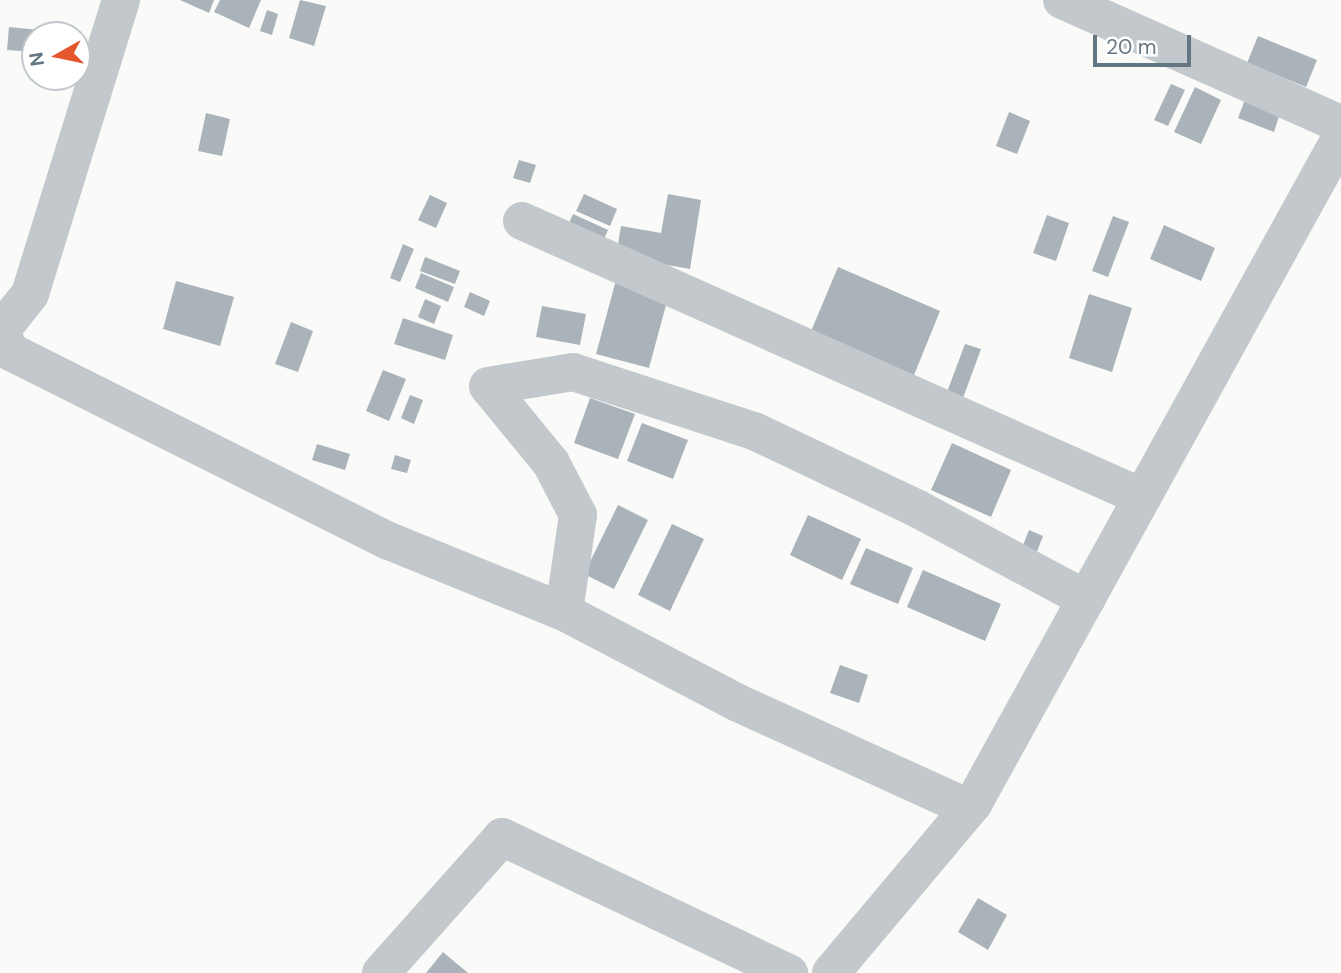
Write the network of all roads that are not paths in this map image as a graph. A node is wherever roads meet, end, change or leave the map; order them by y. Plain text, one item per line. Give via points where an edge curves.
1 (121, 0) edge
2 (1062, 0) edge
3 (1341, 124) edge
4 (1341, 137) edge
5 (522, 221) dead end
6 (0, 332) edge
7 (1142, 497) junction
8 (1086, 598) junction
9 (564, 612) junction
10 (969, 808) junction
11 (381, 973) edge
12 (789, 973) edge
13 (831, 973) edge

1 - 6 street via 30,294
2 - 3 street
4 - 7 street
5 - 7 street
6 - 9 street via 11,352 191,443 389,541
7 - 8 street
8 - 9 street via 918,509 754,430 573,372 488,386 551,463 578,515
8 - 10 street
9 - 10 street via 736,702
10 - 13 street
11 - 12 street via 502,836

